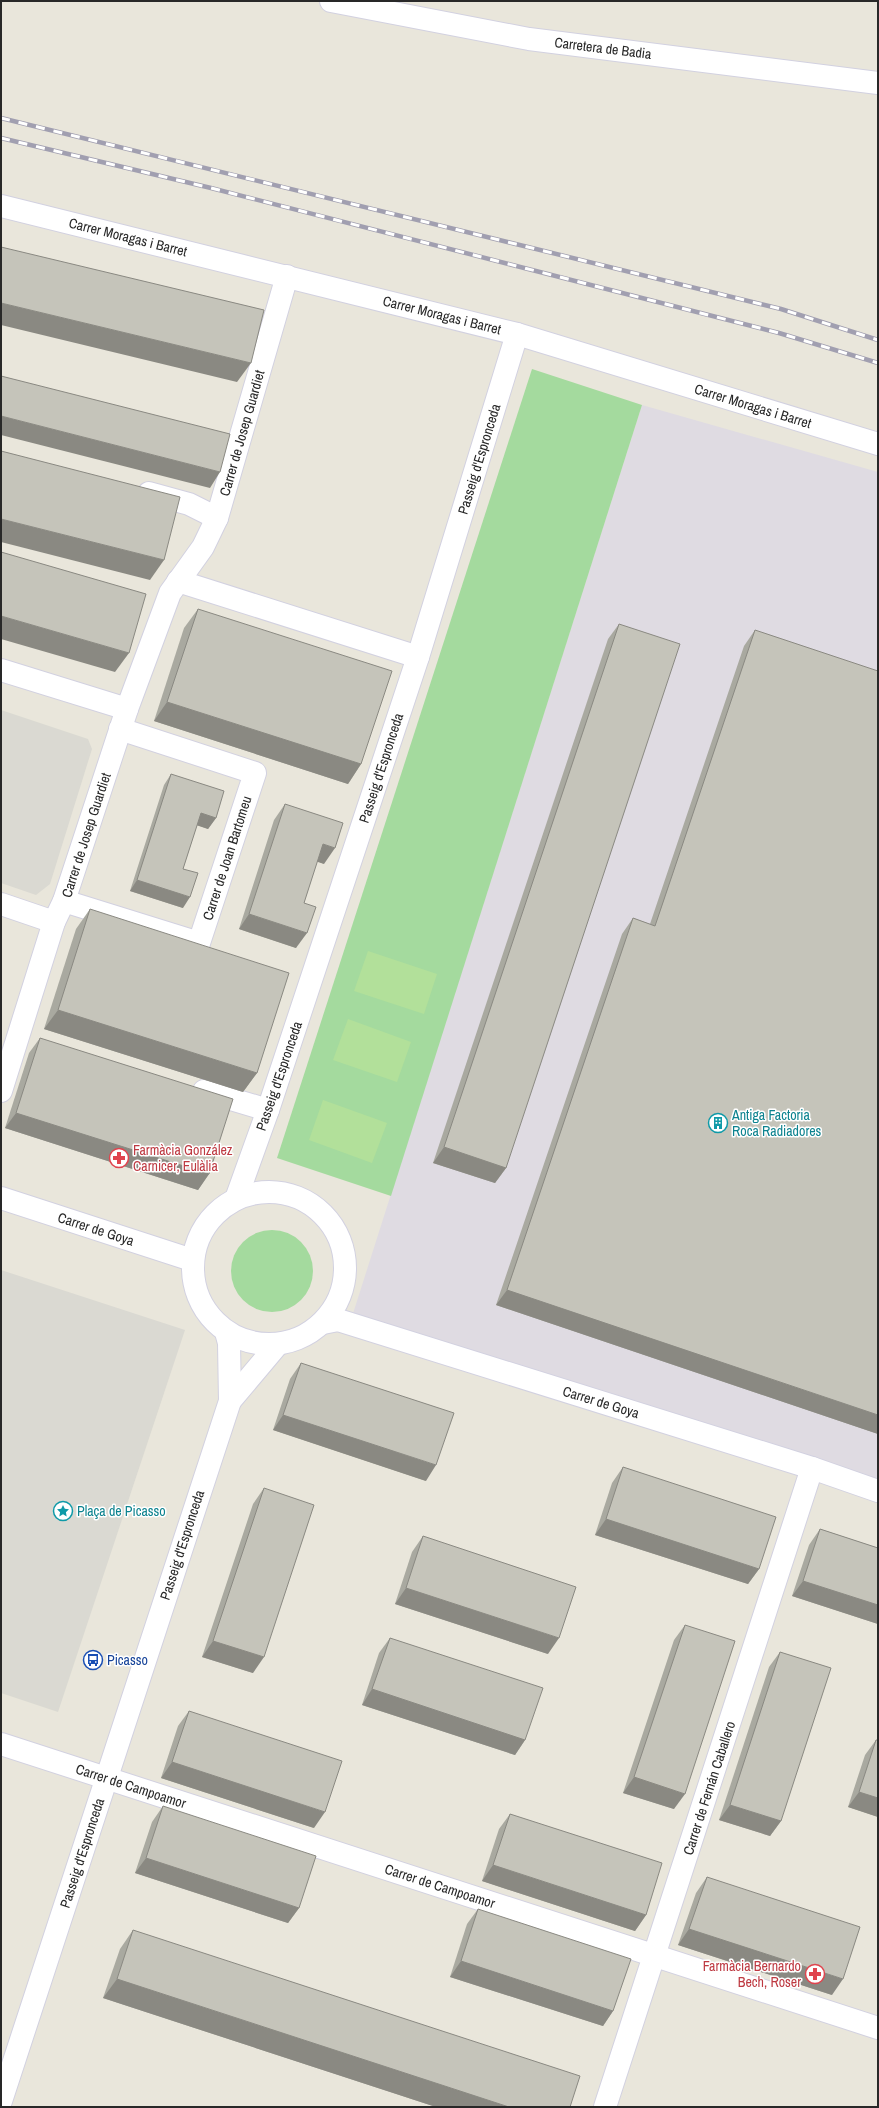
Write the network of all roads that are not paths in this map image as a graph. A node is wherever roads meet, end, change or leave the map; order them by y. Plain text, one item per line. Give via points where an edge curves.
1 (331, 1) edge
2 (878, 83) edge
3 (1, 206) edge
4 (287, 276) junction
5 (517, 334) junction
6 (878, 444) edge
7 (132, 489) edge
8 (217, 518) junction
9 (178, 581) junction
10 (418, 657) junction
11 (1, 670) edge
12 (124, 719) junction
13 (64, 901) junction
14 (1, 904) edge
15 (54, 922) junction
16 (185, 1085) edge
17 (1, 1091) edge
18 (268, 1110) junction
19 (1, 1198) edge
20 (236, 1199) junction
21 (192, 1260) junction
22 (323, 1323) junction
23 (226, 1332) junction
24 (278, 1344) junction
25 (230, 1401) junction
26 (812, 1468) junction
27 (878, 1491) edge
28 (1, 1744) edge
29 (106, 1778) junction
30 (654, 1955) junction
31 (878, 2028) edge
32 (1, 2101) edge
33 (605, 2107) edge

1 - 2 street, Carretera de Badia via 529,39
3 - 4 street, Carrer Moragas i Barret
4 - 5 street, Carrer Moragas i Barret
4 - 8 street, Carrer de Josep Guardiet
5 - 6 street, Carrer Moragas i Barret
5 - 10 street, Passeig d'Espronceda
7 - 8 street via 189,504
8 - 9 street, Carrer de Josep Guardiet via 203,547
9 - 10 street
9 - 12 street, Carrer de Josep Guardiet via 170,593
10 - 18 street, Passeig d'Espronceda
11 - 12 street
12 - 13 street, Carrer de Josep Guardiet
12 - 13 street, Carrer de Joan Bartomeu via 255,773 199,943
13 - 15 street, Carrer de Josep Guardiet
14 - 15 street
15 - 17 street, Carrer de Josep Guardiet via 27,1036
16 - 18 street
18 - 20 street, Passeig d'Espronceda
19 - 21 street, Carrer de Goya
20 - 21 street via 213,1216 199,1238
20 - 22 street via 254,1192 270,1191 296,1196 320,1210 336,1231 343,1248 346,1275 338,1301
21 - 23 street via 197,1294 204,1308
22 - 24 street via 304,1336
22 - 26 street, Carrer de Goya via 338,1320
23 - 24 street via 251,1343
23 - 25 street via 230,1343
24 - 25 street
25 - 29 street, Passeig d'Espronceda
26 - 27 street, Carrer de Goya
26 - 30 street, Carrer de Fernán Caballero
28 - 29 street, Carrer de Campoamor
29 - 30 street, Carrer de Campoamor
29 - 32 street, Passeig d'Espronceda
30 - 31 street, Carrer de Campoamor
30 - 33 street, Carrer de Fernán Caballero

